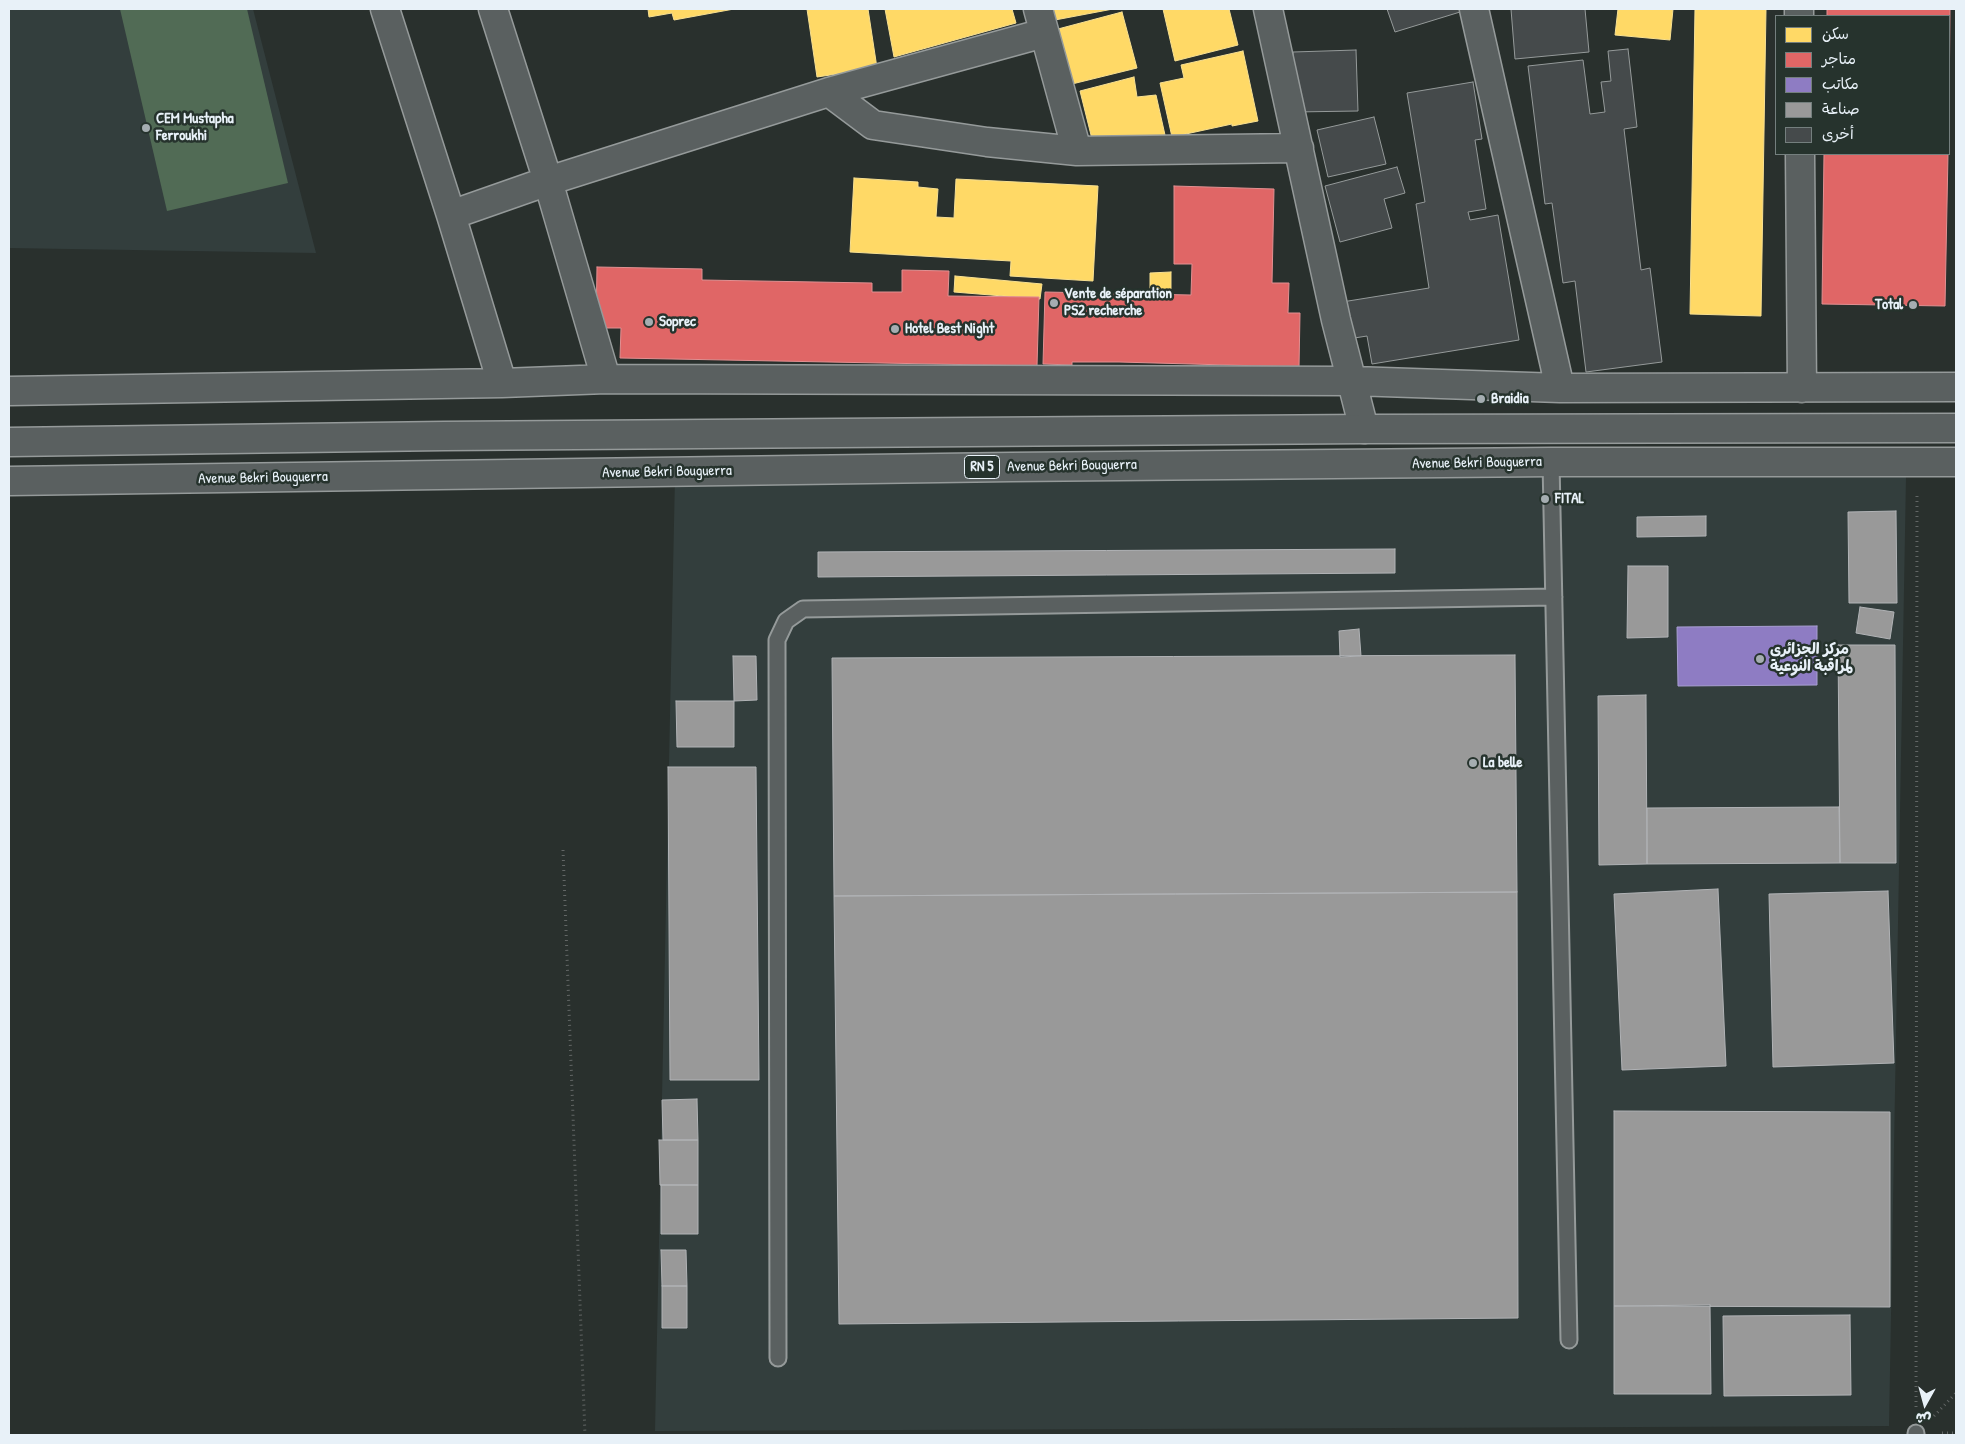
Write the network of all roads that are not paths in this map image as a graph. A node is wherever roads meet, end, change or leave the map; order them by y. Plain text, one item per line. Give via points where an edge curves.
1 (385, 9) edge
2 (493, 9) edge
3 (1268, 9) edge
4 (1474, 9) edge
5 (1041, 21) edge
6 (829, 92) junction
7 (1299, 148) junction
8 (1077, 151) junction
9 (1800, 155) edge
10 (548, 181) junction
11 (451, 215) junction
12 (606, 380) junction
13 (1353, 381) junction
14 (502, 383) junction
15 (1956, 387) edge
16 (1560, 388) junction
17 (1802, 388) junction
18 (9, 391) edge
19 (1956, 428) edge
20 (1364, 429) junction
21 (9, 442) edge
22 (1551, 462) junction
23 (1956, 462) edge
24 (9, 481) edge
25 (1554, 597) junction
26 (1570, 1340) dead end
27 (778, 1358) dead end

1 - 11 main road
2 - 10 main road
3 - 7 main road
4 - 16 main road
5 - 6 main road
5 - 8 main road
6 - 8 main road via 873,125
6 - 10 main road
7 - 8 main road
7 - 13 main road via 1336,320
9 - 17 main road
10 - 11 main road
10 - 12 main road
11 - 14 main road
12 - 13 main road
12 - 14 main road
13 - 16 main road
13 - 20 main road
14 - 18 main road
15 - 17 main road
16 - 17 main road
19 - 20 main road
20 - 21 main road
22 - 23 main road, Avenue Bekri Bouguerra / RN 5
22 - 24 main road, Avenue Bekri Bouguerra / RN 5
22 - 25 lane
25 - 26 lane
25 - 27 lane via 803,609 786,621 778,640

